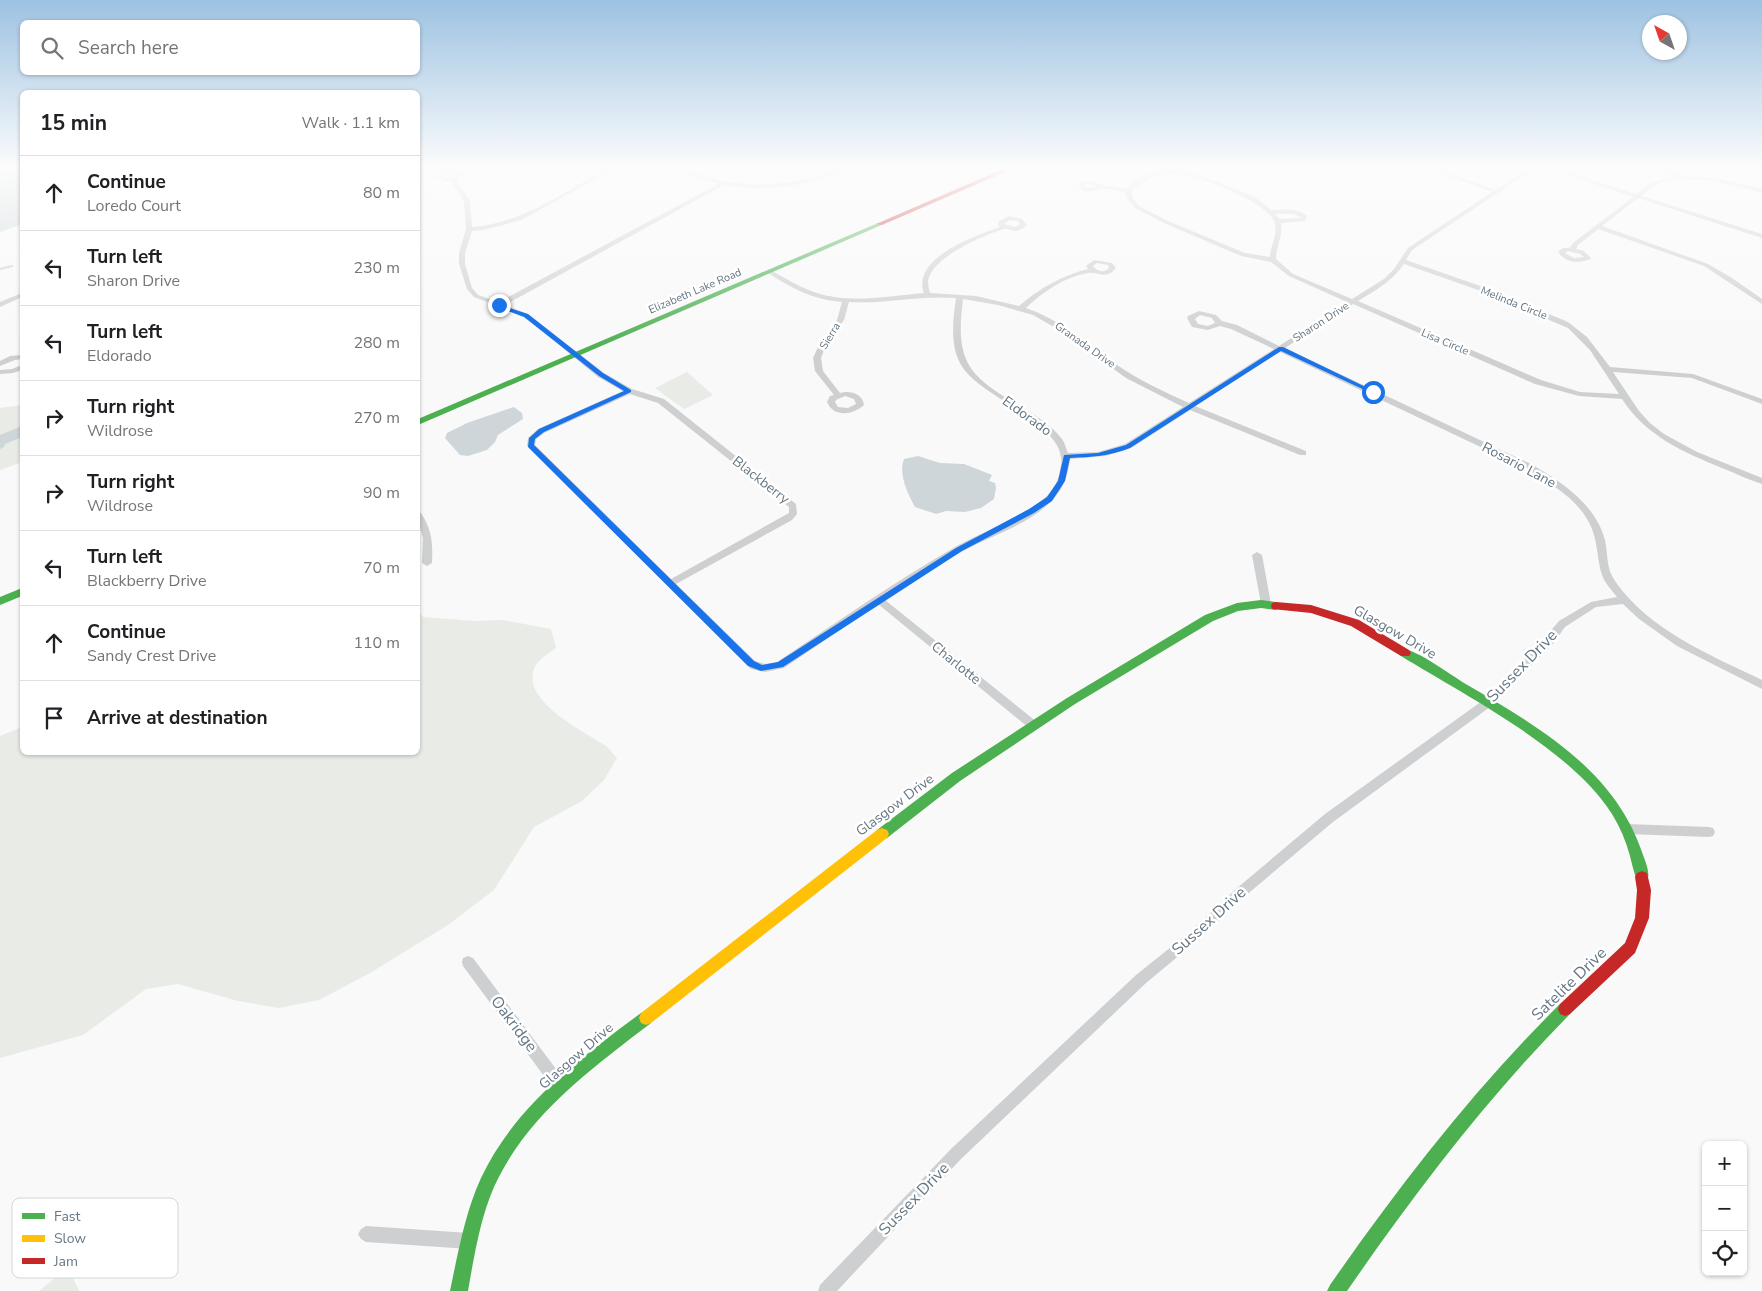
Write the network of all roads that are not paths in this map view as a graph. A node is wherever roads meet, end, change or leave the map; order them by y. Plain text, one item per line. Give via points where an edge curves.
1 (469, 229) edge
2 (639, 229) edge
3 (869, 229) edge
4 (999, 229) edge
5 (1184, 229) edge
6 (1278, 229) edge
7 (1440, 229) edge
8 (1595, 229) edge
9 (1604, 229) edge
10 (1741, 229) edge
11 (1762, 236) edge
12 (1573, 249) dead end
13 (1273, 260) junction
14 (1402, 261) junction
15 (1091, 270) dead end
16 (770, 272) junction
17 (20, 296) edge
18 (928, 296) junction
19 (960, 297) junction
20 (846, 301) junction
21 (1352, 302) junction
22 (1762, 302) edge
23 (0, 305) edge
24 (499, 305) junction
25 (1021, 308) junction
26 (1219, 323) dead end
27 (1281, 349) junction
28 (576, 355) junction
29 (20, 357) edge
30 (2, 359) edge
31 (20, 368) edge
32 (1608, 369) junction
33 (0, 372) edge
34 (629, 391) junction
35 (838, 395) dead end
36 (1626, 397) junction
37 (1762, 402) edge
38 (1191, 408) junction
39 (420, 421) edge
40 (1302, 453) dead end
41 (1067, 456) junction
42 (1762, 481) edge
43 (420, 518) edge
44 (1257, 555) dead end
45 (428, 563) dead end
46 (671, 583) junction
47 (20, 593) edge
48 (880, 600) junction
49 (1625, 600) junction
50 (0, 601) edge
51 (1266, 604) junction
52 (1762, 685) edge
53 (1486, 704) junction
54 (1033, 725) junction
55 (1627, 829) junction
56 (1709, 832) dead end
57 (468, 962) dead end
58 (560, 1086) junction
59 (366, 1234) dead end
60 (469, 1241) junction
61 (459, 1291) edge
62 (826, 1291) edge
63 (1336, 1291) edge

1 - 24 street via 462,264 469,288 476,296
2 - 24 street
3 - 16 street, Elizabeth Lake Road
4 - 18 street via 937,261 925,280
5 - 13 street, Lisa Circle via 1243,255
6 - 13 street
7 - 14 street, Sharon Drive via 1410,249
8 - 12 street
9 - 22 street via 1706,265
10 - 11 street
13 - 21 street, Lisa Circle via 1291,275
14 - 21 street, Sharon Drive via 1391,276
14 - 32 street, Melinda Circle via 1492,293 1573,328
15 - 25 street via 1047,286
16 - 20 street, Granada Drive via 804,291
16 - 28 street, Elizabeth Lake Road
17 - 23 street
18 - 19 street, Granada Drive
18 - 20 street, Granada Drive
19 - 25 street, Granada Drive
19 - 41 street, Eldorado via 958,342 965,366 984,386 1051,430
20 - 35 street, Sierra via 839,322 818,357 818,369
21 - 27 street, Sharon Drive
21 - 36 street, Lisa Circle via 1538,382 1579,394
24 - 28 street via 526,315
25 - 38 street, Granada Drive via 1063,328 1128,375
26 - 27 street, Rosario Lane
27 - 38 street, Sharon Drive
27 - 49 street, Rosario Lane via 1530,467 1554,482 1587,511 1596,527 1602,561 1610,581
28 - 34 street
28 - 39 street, Elizabeth Lake Road
29 - 30 street
31 - 33 street
32 - 36 street, Melinda Circle
32 - 37 street via 1693,376
34 - 46 street via 528,437 531,446
34 - 46 street, Blackberry via 661,401 795,510 789,518
36 - 42 street via 1636,413 1667,438
38 - 40 street, Granada Drive
38 - 41 street, Sharon Drive via 1115,452
41 - 48 street via 1061,481 1049,499 959,549
43 - 45 street via 429,538
44 - 51 street
46 - 48 street via 762,673 780,665
47 - 50 street
48 - 54 street, Charlotte
49 - 52 street, Rosario Lane via 1677,641
49 - 53 street, Sussex Drive via 1594,604 1562,624
51 - 53 street, Glasgow Drive via 1311,609 1355,623
51 - 54 street, Glasgow Drive via 1237,607 1209,618
53 - 55 street, Satelite Drive via 1567,757 1604,793
53 - 62 street, Sussex Drive via 1329,818 1142,979 956,1154
54 - 58 street, Glasgow Drive via 956,777
55 - 56 street
55 - 63 street, Satelite Drive via 1638,857 1644,890 1642,918 1630,948 1526,1049 1435,1157
57 - 58 street, Oakridge
58 - 60 street, Glasgow Drive via 516,1138 489,1182
59 - 60 street
60 - 61 street, Glasgow Drive

